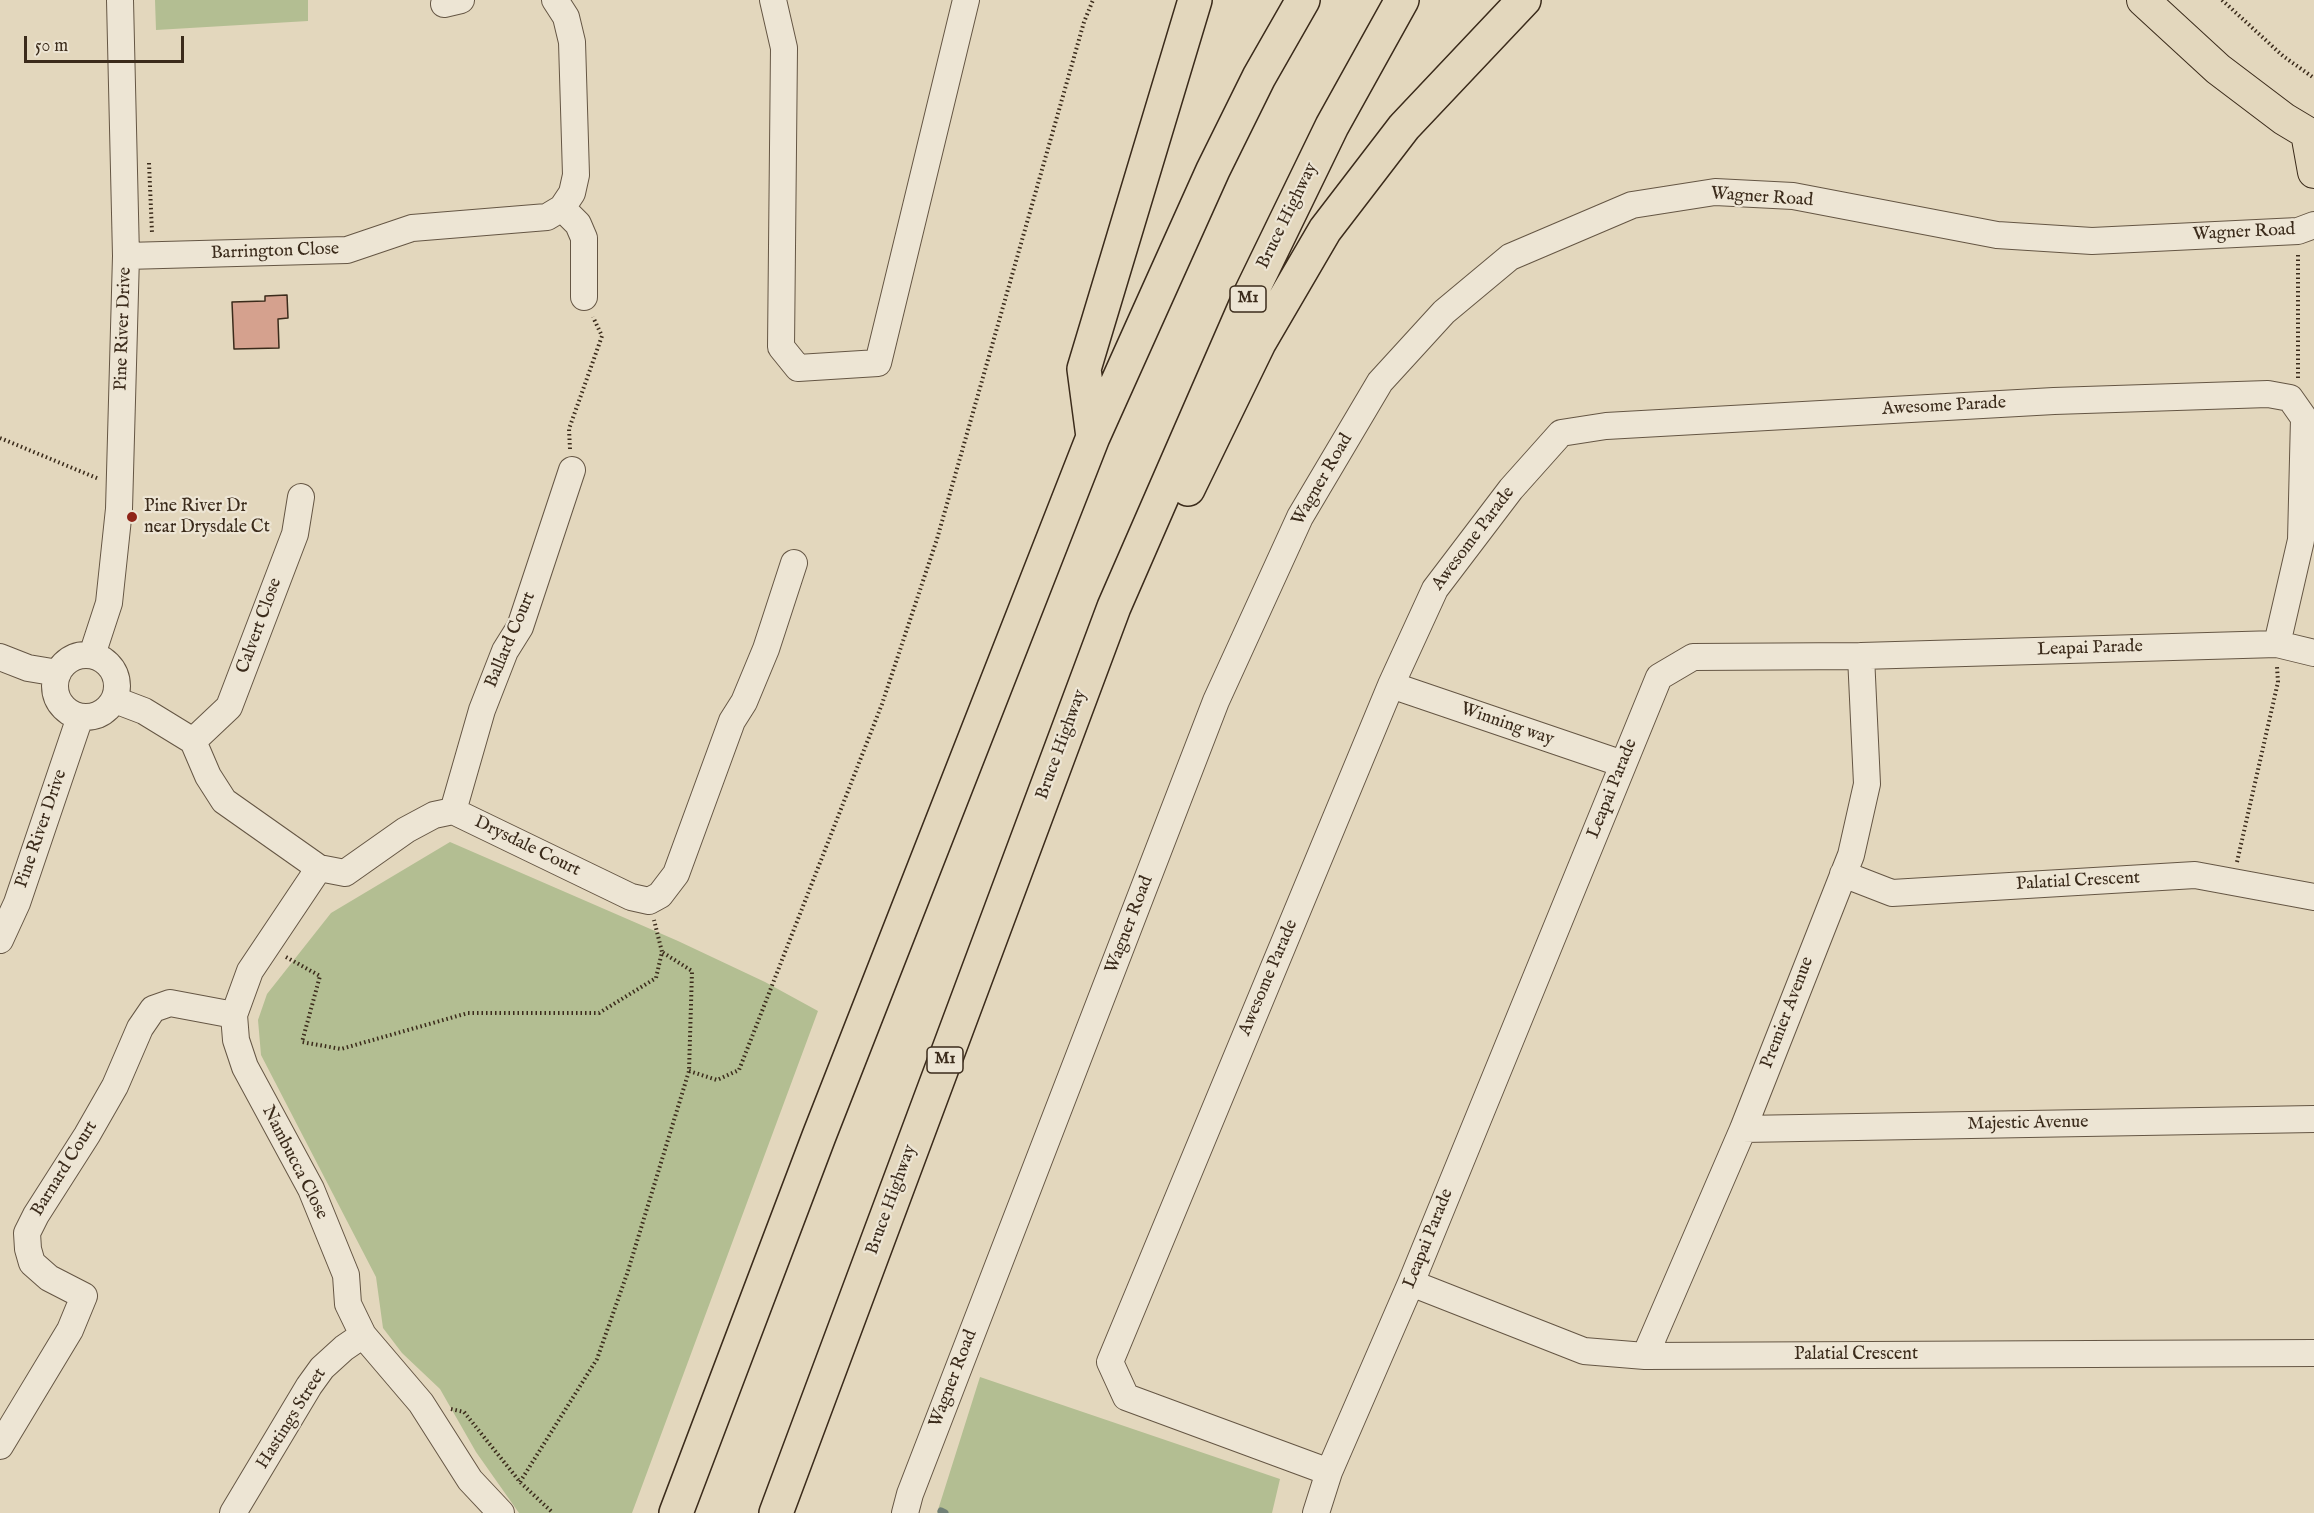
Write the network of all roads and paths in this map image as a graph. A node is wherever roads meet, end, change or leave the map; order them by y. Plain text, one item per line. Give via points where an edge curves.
1 (120, 0) edge
2 (555, 0) edge
3 (773, 0) edge
4 (966, 0) edge
5 (1093, 0) edge
6 (1195, 0) edge
7 (1303, 0) edge
8 (1402, 0) edge
9 (1524, 0) edge
10 (2143, 0) edge
11 (2222, 0) edge
12 (2314, 78) edge
13 (2312, 130) edge
14 (2314, 172) edge
15 (562, 208) junction
16 (2314, 225) edge
17 (2301, 252) dead end
18 (126, 256) junction
19 (584, 297) joint
20 (2298, 381) dead end
21 (1093, 437) junction
22 (0, 438) edge
23 (572, 470) joint
24 (120, 488) junction
25 (301, 497) dead end
26 (794, 563) dead end
27 (1114, 607) junction
28 (2277, 644) junction
29 (2314, 653) edge
30 (92, 655) junction
31 (1861, 656) junction
32 (0, 657) edge
33 (58, 673) junction
34 (1391, 685) junction
35 (115, 700) junction
36 (80, 717) junction
37 (193, 741) junction
38 (1623, 764) junction
39 (453, 811) junction
40 (319, 868) junction
41 (2236, 868) dead end
42 (1843, 874) junction
43 (2314, 897) edge
44 (649, 901) junction
45 (0, 940) edge
46 (267, 946) junction
47 (662, 951) junction
48 (234, 1015) junction
49 (689, 1071) junction
50 (2314, 1119) edge
51 (1743, 1129) junction
52 (1411, 1283) junction
53 (363, 1335) junction
54 (2314, 1353) edge
55 (1646, 1356) junction
56 (421, 1403) junction
57 (0, 1446) edge
58 (1329, 1472) junction
59 (520, 1482) junction
60 (233, 1513) edge
61 (501, 1513) edge
62 (553, 1513) edge
63 (676, 1513) edge
64 (776, 1513) edge
65 (905, 1513) edge
66 (1316, 1513) edge

1 - 18 street, Pine River Drive
2 - 15 street via 566,16 572,42 576,175 572,193
3 - 4 street via 784,48 781,347 798,368 878,363
5 - 49 path via 1080,34 937,539 882,704 739,1070 717,1080
6 - 21 highway via 1084,369
7 - 21 highway via 1258,77 1213,170
8 - 27 highway, Bruce Highway / M1 via 1332,126 1250,295
9 - 27 highway via 1404,128 1325,230 1259,343 1157,546
10 - 13 main road via 2218,69
11 - 12 path via 2283,56
13 - 14 main road
15 - 18 street, Barrington Close via 547,217 520,221 412,228 347,250
15 - 19 street via 578,224 584,238
16 - 65 street, Wagner Road via 2298,231 2092,241 1996,235 1793,196 1715,192 1632,205 1510,256 1444,312 1380,382 1300,517 1216,701
17 - 20 path via 2296,256
18 - 24 street, Pine River Drive
19 - 23 path via 602,336 568,429
21 - 63 highway
22 - 24 path
23 - 39 street, Ballard Court via 520,627 505,651 482,710
24 - 30 street, Pine River Drive via 109,603
25 - 37 street, Calvert Close via 295,534 229,707
26 - 44 street via 766,649 732,721 676,874 660,896
27 - 64 highway, Bruce Highway / M1
28 - 29 street, Leapai Parade
28 - 31 street, Leapai Parade
28 - 34 street, Awesome Parade via 2301,540 2304,418 2290,398 2268,394 2054,401 1606,426 1561,433 1511,489 1435,589
28 - 41 path via 2278,682
30 - 33 street via 72,658
30 - 35 street via 109,664 114,672
31 - 38 street, Leapai Parade via 1693,657 1659,677
31 - 42 street, Premier Avenue via 1867,784
32 - 33 street via 28,668
33 - 36 street via 58,700 63,708
34 - 38 street, Winning way
34 - 58 street, Awesome Parade via 1110,1362 1126,1397
35 - 36 street via 100,714
35 - 37 street via 144,711
36 - 45 street, Pine River Drive via 17,903
37 - 40 street, Drysdale Court via 224,801
38 - 52 street, Leapai Parade
39 - 40 street, Drysdale Court via 434,815 406,830 345,873
39 - 44 street, Drysdale Court via 631,897
40 - 46 street, Nambucca Close
42 - 43 street, Palatial Crescent via 1892,893 2195,875
42 - 51 street, Premier Avenue
44 - 47 path
46 - 47 path via 320,976 302,1042 341,1049 468,1013 599,1012 656,978
46 - 48 street, Nambucca Close via 250,971
47 - 49 path via 692,971
48 - 53 street, Nambucca Close via 236,1041 245,1066 311,1188 346,1275 348,1304
48 - 57 street, Barnard Court via 170,1003 153,1009 140,1028 115,1086 36,1215 27,1233 32,1263 49,1278 84,1296 70,1330
49 - 59 path via 597,1359
50 - 51 street, Majestic Avenue
51 - 55 street, Premier Avenue
52 - 55 street, Palatial Crescent via 1584,1351
52 - 58 street, Leapai Parade
53 - 56 street, Nambucca Close
53 - 60 street, Hastings Street via 322,1368
54 - 55 street, Palatial Crescent
56 - 59 path via 464,1412
56 - 61 street, Nambucca Close via 470,1480
58 - 66 street, Leapai Parade
59 - 62 path

